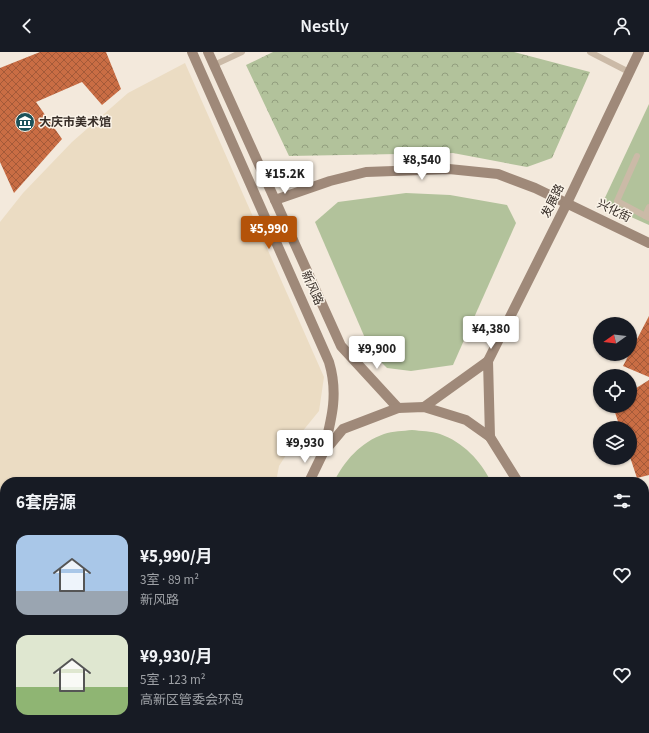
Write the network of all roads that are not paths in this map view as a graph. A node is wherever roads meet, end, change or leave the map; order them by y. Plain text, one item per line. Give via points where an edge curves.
1 (192, 52) edge
2 (208, 52) edge
3 (242, 52) edge
4 (590, 52) edge
5 (639, 52) edge
6 (214, 65) junction
7 (629, 72) junction
8 (637, 156) dead end
9 (275, 200) junction
10 (567, 203) junction
11 (649, 207) edge
12 (647, 217) edge
13 (649, 242) edge
14 (488, 361) junction
15 (398, 408) junction
16 (424, 408) junction
17 (490, 437) junction
18 (323, 453) junction
19 (311, 477) edge
20 (515, 477) edge

1 - 18 main road, 新风路 via 333,373 334,404
2 - 6 main road, 新风路
3 - 6 lane
4 - 7 lane
5 - 7 main road, 发展路
6 - 9 main road, 新风路
7 - 10 main road, 发展路
8 - 12 lane via 617,200
9 - 10 main road, 兴化街 via 366,172 448,169 498,174
9 - 15 main road, 新风路 via 341,346
10 - 13 main road, 兴化街
10 - 14 main road, 发展路
11 - 12 lane
14 - 16 main road
14 - 17 main road
15 - 16 main road
15 - 18 main road via 343,429
16 - 17 main road via 466,420
17 - 20 main road
18 - 19 main road

